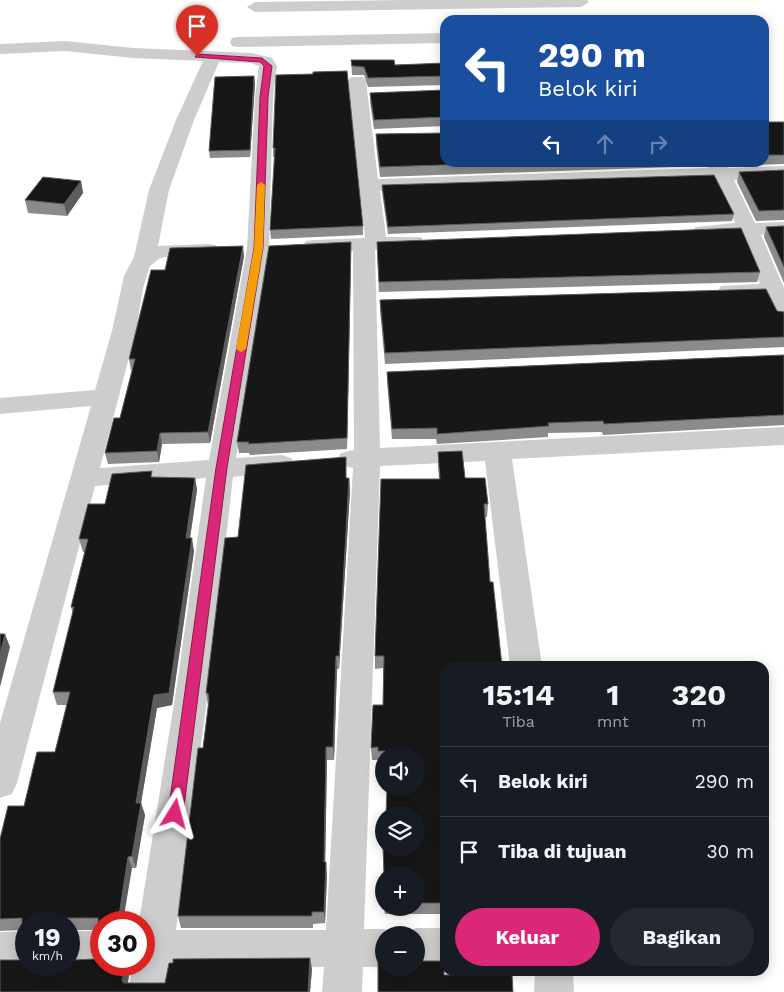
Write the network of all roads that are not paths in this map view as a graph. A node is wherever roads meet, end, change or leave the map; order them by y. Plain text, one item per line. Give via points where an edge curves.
1 (581, 2) dead end
2 (258, 4) edge
3 (440, 38) edge
4 (0, 49) edge
5 (228, 52) junction
6 (365, 90) dead end
7 (718, 168) edge
8 (784, 172) edge
9 (369, 185) junction
10 (784, 228) edge
11 (748, 229) junction
12 (679, 232) edge
13 (435, 241) edge
14 (370, 244) junction
15 (258, 248) junction
16 (145, 257) junction
17 (774, 290) junction
18 (704, 292) edge
19 (784, 315) edge
20 (106, 397) junction
21 (0, 406) edge
22 (784, 436) edge
23 (496, 450) junction
24 (367, 458) junction
25 (221, 468) junction
26 (84, 478) junction
27 (525, 661) edge
28 (0, 783) edge
29 (155, 915) edge
30 (440, 947) edge
31 (345, 948) junction
32 (375, 948) edge
33 (425, 948) edge
34 (155, 949) edge
35 (15, 950) edge
36 (0, 951) edge
37 (149, 976) edge
38 (554, 976) edge
39 (148, 992) edge
40 (342, 992) edge
41 (554, 992) edge

1 - 2 street
2 - 5 street
3 - 5 street
4 - 5 street via 65,46 133,53
5 - 15 street via 262,60 268,66
5 - 16 street via 185,120 159,190
6 - 9 street via 372,137
7 - 8 street
7 - 9 street
7 - 11 street
9 - 14 street
10 - 11 street
11 - 12 street
11 - 17 street
13 - 14 street
14 - 15 street
14 - 24 street via 376,374
15 - 16 street via 164,251
15 - 25 street
16 - 20 street via 137,267
17 - 18 street
17 - 19 street
20 - 21 street
20 - 26 street
22 - 23 street
23 - 24 street
23 - 27 street
24 - 25 street
24 - 31 street
25 - 26 street
25 - 29 street
26 - 28 street
30 - 33 street
31 - 32 street
31 - 34 street
31 - 40 street
35 - 36 street
37 - 39 street
38 - 41 street

